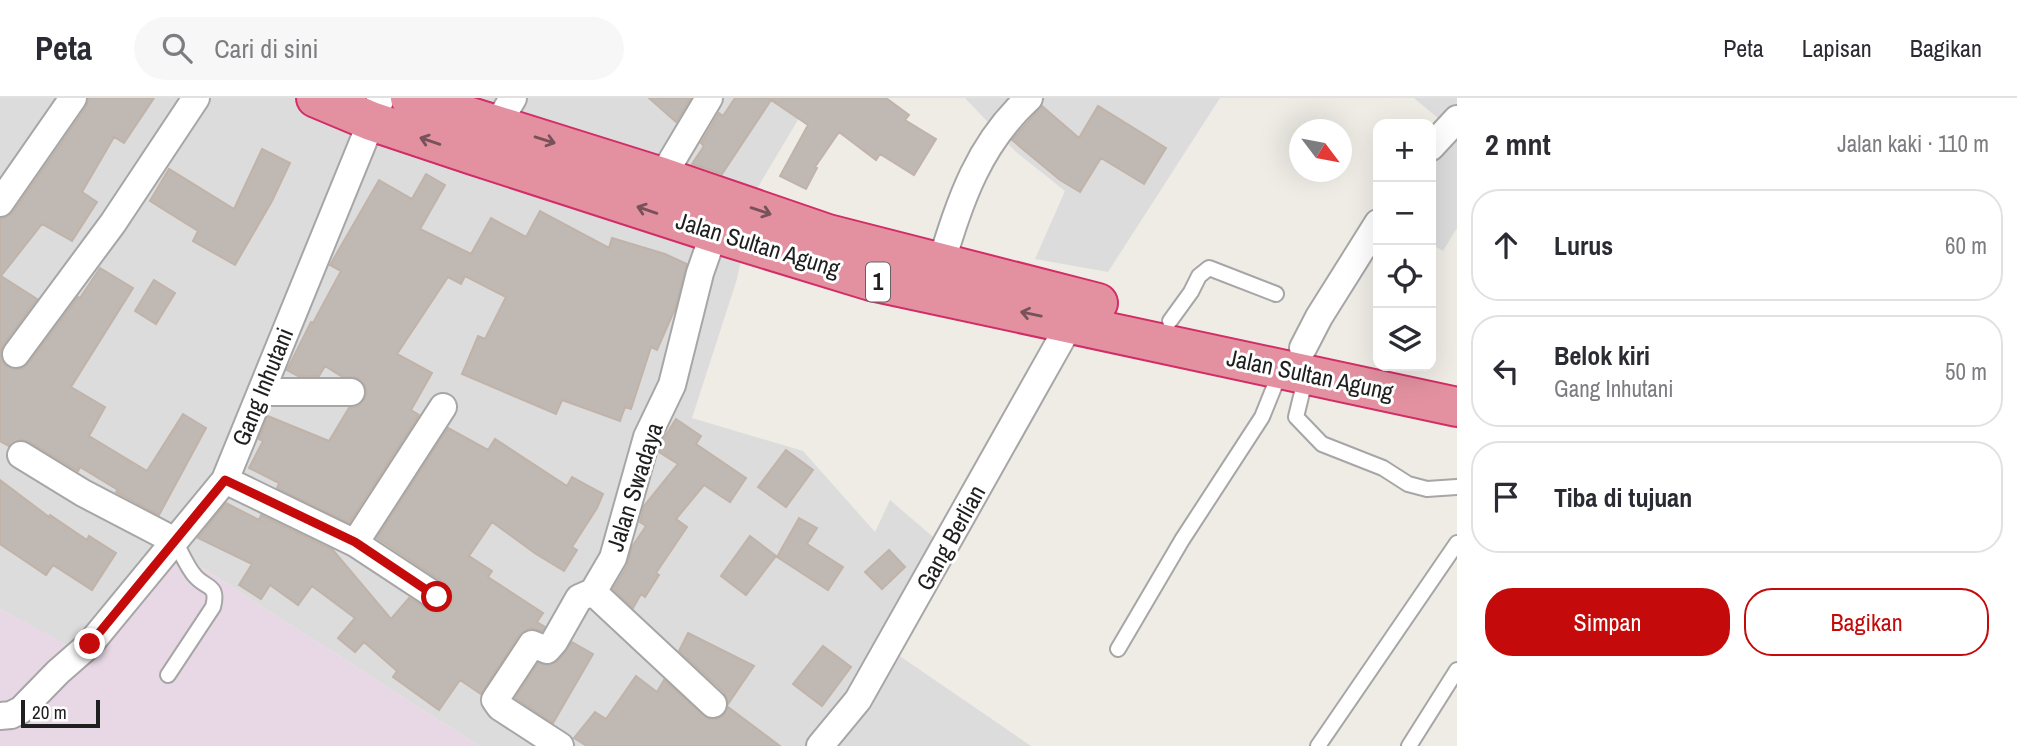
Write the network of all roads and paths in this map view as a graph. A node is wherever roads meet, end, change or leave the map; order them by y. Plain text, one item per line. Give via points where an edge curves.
1 (73, 98) edge
2 (196, 98) edge
3 (316, 98) edge
4 (410, 98) edge
5 (709, 98) edge
6 (1029, 98) edge
7 (376, 109) edge
8 (505, 112) edge
9 (1457, 119) edge
10 (1436, 142) edge
11 (662, 177) junction
12 (0, 203) edge
13 (1373, 231) edge
14 (714, 233) junction
15 (941, 263) junction
16 (1276, 294) dead end
17 (1170, 321) junction
18 (1071, 323) junction
19 (16, 354) dead end
20 (1297, 364) junction
21 (1373, 365) edge
22 (1407, 371) edge
23 (1457, 382) edge
24 (261, 392) junction
25 (351, 392) dead end
26 (443, 407) dead end
27 (1457, 407) edge
28 (21, 455) dead end
29 (225, 480) junction
30 (1457, 487) edge
31 (175, 541) junction
32 (355, 542) junction
33 (1457, 543) edge
34 (593, 592) junction
35 (437, 597) dead end
36 (1118, 649) dead end
37 (1457, 670) edge
38 (168, 675) dead end
39 (713, 704) dead end
40 (0, 716) edge
41 (560, 746) edge
42 (820, 746) edge
43 (1318, 746) edge
44 (1409, 746) edge

1 - 12 street
2 - 19 street via 114,223
3 - 7 highway, Jalan Sultan Agung / 1
4 - 8 highway, Jalan Sultan Agung / 1
5 - 11 street
6 - 15 street via 978,162
14 -> 7 highway, Jalan Sultan Agung / 1
7 - 24 street, Gang Inhutani
8 -> 11 highway, Jalan Sultan Agung / 1
9 - 10 street
11 -> 15 highway, Jalan Sultan Agung / 1 via 828,234
13 - 20 street via 1319,317
18 -> 14 highway, Jalan Sultan Agung / 1 via 871,281
14 - 34 street, Jalan Swadaya via 672,385 647,438 613,558
15 - 17 highway, Jalan Sultan Agung / 1
16 - 17 lane via 1209,268
17 - 20 highway, Jalan Sultan Agung / 1
18 - 20 highway, Jalan Sultan Agung / 1
18 - 42 street, Gang Berlian via 858,700
20 - 21 highway, Jalan Sultan Agung / 1
20 - 27 highway, Jalan Sultan Agung / 1
20 - 30 lane via 1296,416 1322,444 1383,468 1408,484 1427,489
20 - 36 lane via 1182,540
22 - 23 highway, Jalan Sultan Agung
24 - 25 street
24 - 29 street, Gang Inhutani
26 - 32 street
28 - 31 street
29 - 31 street, Gang Inhutani
29 - 32 street
31 - 38 lane via 195,577 210,586 215,599
31 - 40 street, Gang Inhutani via 90,644 21,710
32 - 35 street
33 - 43 lane
34 - 39 street
34 - 41 street, Jalan Swadaya via 579,598 547,650 532,644 495,702
37 - 44 lane

